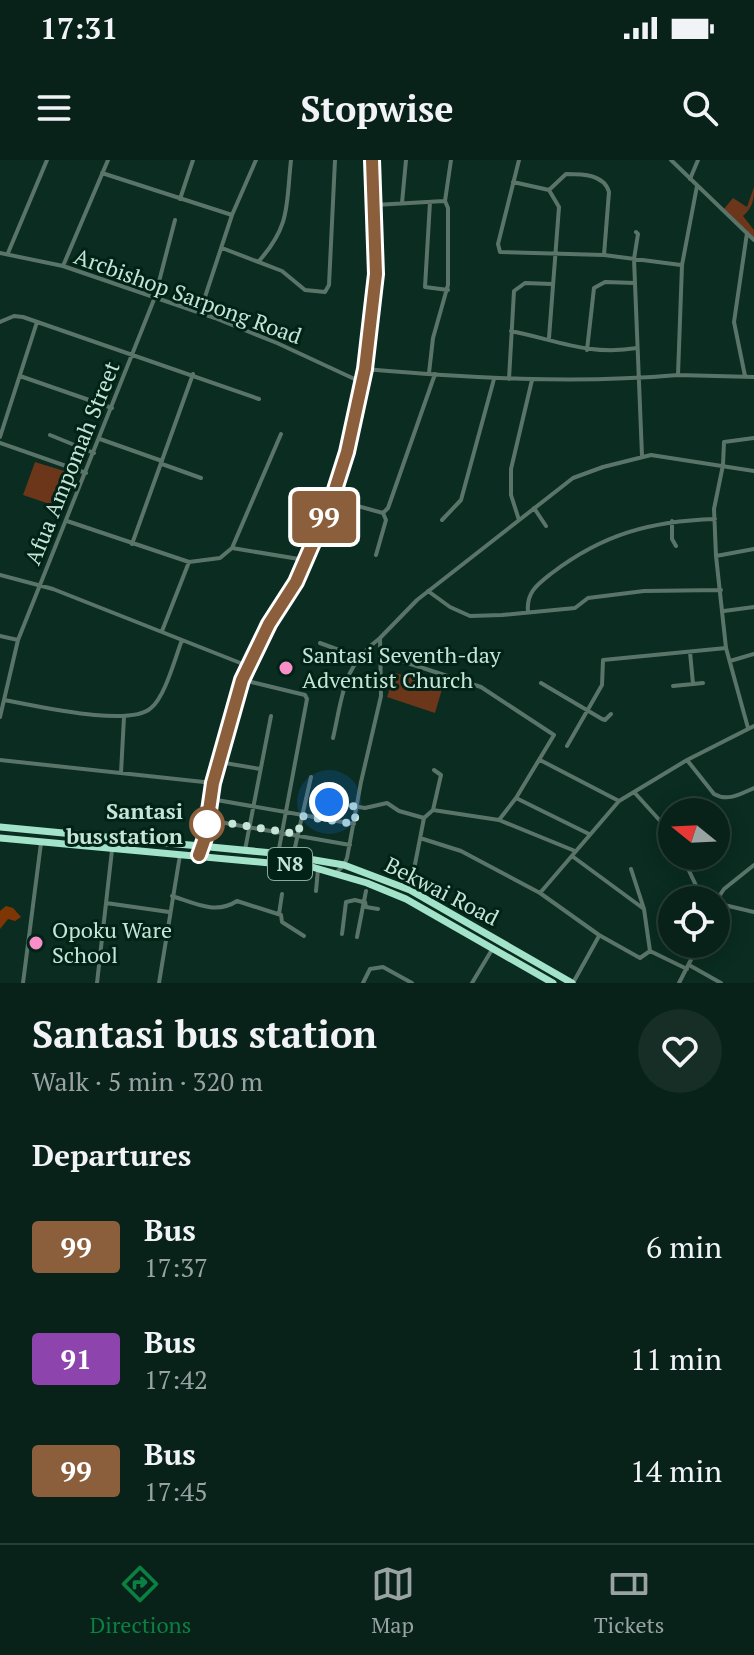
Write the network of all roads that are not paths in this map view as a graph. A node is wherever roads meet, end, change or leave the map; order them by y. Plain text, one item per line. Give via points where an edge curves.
1 (47, 160) edge
2 (108, 160) edge
3 (193, 160) edge
4 (256, 160) edge
5 (291, 160) edge
6 (335, 160) edge
7 (372, 160) edge
8 (406, 160) edge
9 (451, 160) edge
10 (519, 160) edge
11 (671, 160) edge
12 (698, 160) edge
13 (102, 173) junction
14 (690, 179) junction
15 (513, 182) junction
16 (697, 186) junction
17 (549, 190) junction
18 (180, 200) junction
19 (445, 201) junction
20 (430, 202) junction
21 (402, 203) junction
22 (375, 205) junction
23 (232, 215) junction
24 (175, 220) dead end
25 (636, 232) dead end
26 (747, 233) junction
27 (754, 240) edge
28 (222, 248) junction
29 (0, 253) edge
30 (8, 253) junction
31 (555, 255) junction
32 (604, 255) junction
33 (634, 259) junction
34 (259, 262) junction
35 (682, 265) junction
36 (63, 266) junction
37 (635, 283) junction
38 (552, 284) junction
39 (448, 290) junction
40 (155, 297) junction
41 (200, 312) junction
42 (0, 322) edge
43 (37, 322) junction
44 (511, 331) junction
45 (549, 338) junction
46 (637, 348) junction
47 (587, 350) junction
48 (131, 356) junction
49 (365, 369) junction
50 (193, 374) junction
51 (432, 374) junction
52 (678, 375) junction
53 (20, 376) junction
54 (745, 376) junction
55 (754, 377) edge
56 (638, 378) junction
57 (494, 379) junction
58 (509, 379) junction
59 (532, 380) junction
60 (361, 382) junction
61 (259, 399) dead end
62 (112, 408) junction
63 (281, 434) dead end
64 (50, 435) dead end
65 (0, 437) edge
66 (754, 438) edge
67 (100, 439) junction
68 (0, 443) edge
69 (94, 453) junction
70 (642, 457) junction
71 (162, 462) junction
72 (723, 465) junction
73 (754, 471) edge
74 (86, 473) junction
75 (201, 478) dead end
76 (332, 499) junction
77 (534, 508) junction
78 (383, 513) junction
79 (715, 519) junction
80 (442, 520) dead end
81 (519, 520) junction
82 (67, 521) junction
83 (672, 521) junction
84 (546, 526) dead end
85 (132, 544) junction
86 (676, 546) dead end
87 (232, 548) junction
88 (754, 549) edge
89 (376, 555) dead end
90 (716, 556) junction
91 (305, 560) junction
92 (189, 562) junction
93 (0, 575) edge
94 (40, 585) junction
95 (721, 590) junction
96 (428, 591) junction
97 (754, 607) edge
98 (724, 611) junction
99 (528, 612) junction
100 (162, 631) junction
101 (0, 636) edge
102 (380, 638) junction
103 (18, 640) junction
104 (182, 640) junction
105 (320, 643) dead end
106 (726, 648) junction
107 (690, 652) junction
108 (380, 654) junction
109 (754, 654) edge
110 (358, 657) junction
111 (730, 661) junction
112 (248, 666) junction
113 (242, 680) junction
114 (541, 683) dead end
115 (703, 683) dead end
116 (693, 684) junction
117 (673, 686) dead end
118 (4, 700) junction
119 (587, 709) junction
120 (611, 714) dead end
121 (271, 716) dead end
122 (0, 717) edge
123 (124, 717) junction
124 (754, 726) edge
125 (748, 728) junction
126 (333, 738) dead end
127 (567, 746) dead end
128 (0, 760) edge
129 (540, 760) junction
130 (687, 760) junction
131 (219, 762) junction
132 (261, 770) junction
133 (434, 770) dead end
134 (121, 773) junction
135 (311, 777) dead end
136 (213, 783) junction
137 (754, 789) edge
138 (634, 792) junction
139 (516, 798) junction
140 (211, 799) junction
141 (619, 801) junction
142 (329, 802) dead end
143 (357, 807) junction
144 (253, 808) junction
145 (433, 810) junction
146 (286, 813) junction
147 (302, 816) junction
148 (424, 818) junction
149 (658, 819) edge
150 (208, 820) junction
151 (499, 820) junction
152 (354, 824) junction
153 (0, 827) edge
154 (249, 827) junction
155 (282, 832) junction
156 (87, 834) junction
157 (298, 834) junction
158 (590, 834) junction
159 (0, 838) edge
160 (420, 838) junction
161 (41, 842) junction
162 (350, 845) junction
163 (86, 846) junction
164 (203, 846) junction
165 (112, 848) junction
166 (245, 850) junction
167 (180, 853) junction
168 (278, 854) junction
169 (574, 854) junction
170 (199, 855) junction
171 (293, 856) junction
172 (344, 865) junction
173 (754, 865) edge
174 (318, 869) junction
175 (631, 869) dead end
176 (336, 873) junction
177 (728, 886) edge
178 (367, 887) junction
179 (410, 890) junction
180 (316, 891) dead end
181 (540, 893) junction
182 (282, 894) dead end
183 (172, 896) junction
184 (363, 902) junction
185 (106, 903) junction
186 (730, 906) edge
187 (378, 909) dead end
188 (644, 909) junction
189 (169, 912) junction
190 (754, 912) edge
191 (279, 914) junction
192 (342, 934) dead end
193 (599, 935) junction
194 (304, 936) dead end
195 (357, 937) dead end
196 (493, 948) junction
197 (650, 951) junction
198 (692, 958) edge
199 (688, 967) junction
200 (23, 983) edge
201 (97, 983) edge
202 (159, 983) edge
203 (363, 983) edge
204 (412, 983) edge
205 (472, 983) edge
206 (553, 983) edge
207 (572, 983) edge
208 (679, 983) edge
209 (721, 983) edge

1 - 30 street
2 - 13 street
3 - 18 street
4 - 23 street
5 - 34 street via 282,229
6 - 34 street via 327,290 305,290 288,274
7 - 22 street
8 - 21 street
9 - 19 street
10 - 15 street
11 - 14 street
12 - 14 street
13 - 18 street
13 - 36 street
14 - 16 street
15 - 17 street
15 - 31 street via 498,249 504,254
16 - 26 street
16 - 35 street
17 - 31 street via 559,207
17 - 32 street via 566,174 607,184
18 - 23 street
19 - 20 street
19 - 39 street
20 - 21 street
20 - 39 street via 425,287
21 - 22 street
22 - 49 street via 376,274
23 - 28 street
24 - 40 street, Afua Ampomah Street
25 - 33 street
26 - 27 street
26 - 54 street via 734,322
28 - 34 street
28 - 41 street
29 - 30 street, Arcbishop Sarpong Road
30 - 36 street, Arcbishop Sarpong Road
31 - 32 street
31 - 38 street
32 - 33 street
33 - 35 street
33 - 37 street
35 - 52 street
36 - 40 street, Arcbishop Sarpong Road
37 - 46 street
37 - 47 street via 605,282 594,288
38 - 44 street via 517,286
38 - 45 street
39 - 51 street via 431,347
40 - 41 street, Arcbishop Sarpong Road
40 - 48 street, Afua Ampomah Street
41 - 60 street, Arcbishop Sarpong Road
42 - 43 street via 14,316
43 - 48 street
43 - 53 street
44 - 45 street
44 - 58 street
45 - 47 street
46 - 47 street
46 - 56 street
48 - 50 street
48 - 62 street, Afua Ampomah Street
49 - 51 street
49 - 60 street
50 - 61 street
50 - 71 street
51 - 57 street
51 - 78 street
52 - 54 street
52 - 56 street
53 - 62 street
53 - 65 street
54 - 55 street
56 - 59 street
56 - 70 street
57 - 58 street
57 - 80 street via 460,502
58 - 59 street
59 - 81 street via 511,469 511,495
60 - 76 street
62 - 67 street, Afua Ampomah Street
63 - 87 street
64 - 69 street
66 - 72 street via 725,440
67 - 69 street, Afua Ampomah Street
67 - 71 street
68 - 74 street
69 - 74 street, Afua Ampomah Street
70 - 72 street
70 - 77 street via 573,478
71 - 75 street
71 - 85 street
72 - 73 street
72 - 79 street
74 - 82 street, Afua Ampomah Street
76 - 78 street
76 - 91 street
77 - 81 street
77 - 84 street
78 - 89 street via 386,520
79 - 83 street
79 - 90 street
81 - 96 street
82 - 85 street
82 - 94 street, Afua Ampomah Street
83 - 86 street
83 - 99 street via 578,553 539,583 529,595
85 - 92 street
87 - 91 street
87 - 92 street via 220,558
88 - 90 street
90 - 95 street
91 - 112 street
92 - 100 street
93 - 94 street
94 - 100 street
94 - 103 street, Afua Ampomah Street
95 - 98 street
95 - 99 street via 644,591 588,598 575,608
96 - 99 street via 465,615
96 - 102 street
97 - 98 street
98 - 106 street
100 - 104 street
101 - 103 street
102 - 108 street
102 - 110 street
103 - 118 street, Afua Ampomah Street
104 - 112 street
104 - 123 street via 159,700 142,714
105 - 110 street
106 - 107 street
106 - 111 street
107 - 116 street
107 - 119 street via 605,659 604,681
108 - 129 street via 481,687 514,707 554,735
108 - 143 street via 381,696
109 - 111 street
110 - 126 street via 346,681
111 - 125 street
112 - 113 street
113 - 131 street
113 - 146 street via 307,699
114 - 119 street
115 - 116 street
116 - 117 street
118 - 122 street, Afua Ampomah Street
118 - 123 street
119 - 120 street via 604,720
119 - 127 street
121 - 132 street
123 - 134 street
124 - 125 street
125 - 130 street
128 - 134 street
129 - 139 street
129 - 141 street
130 - 137 street via 716,796 731,798
130 - 138 street
131 - 132 street
131 - 136 street
132 - 144 street
133 - 145 street via 441,775
134 - 136 street
135 - 147 street
136 - 140 street
138 - 141 street
138 - 149 street
139 - 151 street
139 - 158 street
140 - 144 street
140 - 150 street
141 - 158 street
142 - 143 street
143 - 148 street via 387,803
143 - 152 street
144 - 146 street
144 - 154 street
145 - 148 street
145 - 151 street
146 - 147 street
146 - 155 street
147 - 152 street
147 - 157 street
148 - 160 street
150 - 154 street
150 - 164 street
151 - 169 street
152 - 162 street
153 - 156 highway, Bekwai Road / N8
154 - 155 street
154 - 166 street
155 - 157 street
155 - 168 street
156 - 163 highway
156 - 164 highway, Bekwai Road / N8
157 - 162 street
157 - 171 street
158 - 169 street
159 - 161 highway, Bekwai Road / N8
160 - 179 street
160 - 181 street via 461,851
161 - 163 highway, Bekwai Road / N8
161 - 200 street
162 - 172 street
163 - 165 highway, Bekwai Road / N8
164 - 166 highway, Bekwai Road / N8
164 - 170 street
165 - 167 highway, Bekwai Road / N8
165 - 185 street
166 - 168 highway, Bekwai Road / N8
167 - 170 highway, Bekwai Road / N8
167 - 183 street
168 - 171 highway, Bekwai Road / N8
169 - 181 street
169 - 188 street
170 - 174 highway, Bekwai Road / N8
171 - 172 highway, Bekwai Road / N8
172 - 176 street
172 - 179 highway, Bekwai Road / N8
173 - 177 street
174 - 176 highway, Bekwai Road / N8
174 - 180 street
175 - 188 street
176 - 178 highway, Bekwai Road / N8
178 - 184 street
178 - 187 street via 366,907
178 - 196 highway, Bekwai Road / N8 via 406,899
179 - 207 highway, Bekwai Road / N8
181 - 193 street
182 - 191 street
183 - 189 street
183 - 191 street via 217,909 237,901
184 - 192 street via 346,902
184 - 195 street
185 - 189 street
185 - 201 street
186 - 190 street
188 - 197 street
189 - 202 street
191 - 194 street via 286,927
193 - 197 street via 640,958
193 - 207 street
196 - 205 street
196 - 206 highway, Bekwai Road / N8
197 - 199 street
198 - 199 street
199 - 208 street
199 - 209 street
203 - 204 street via 370,969 383,967

